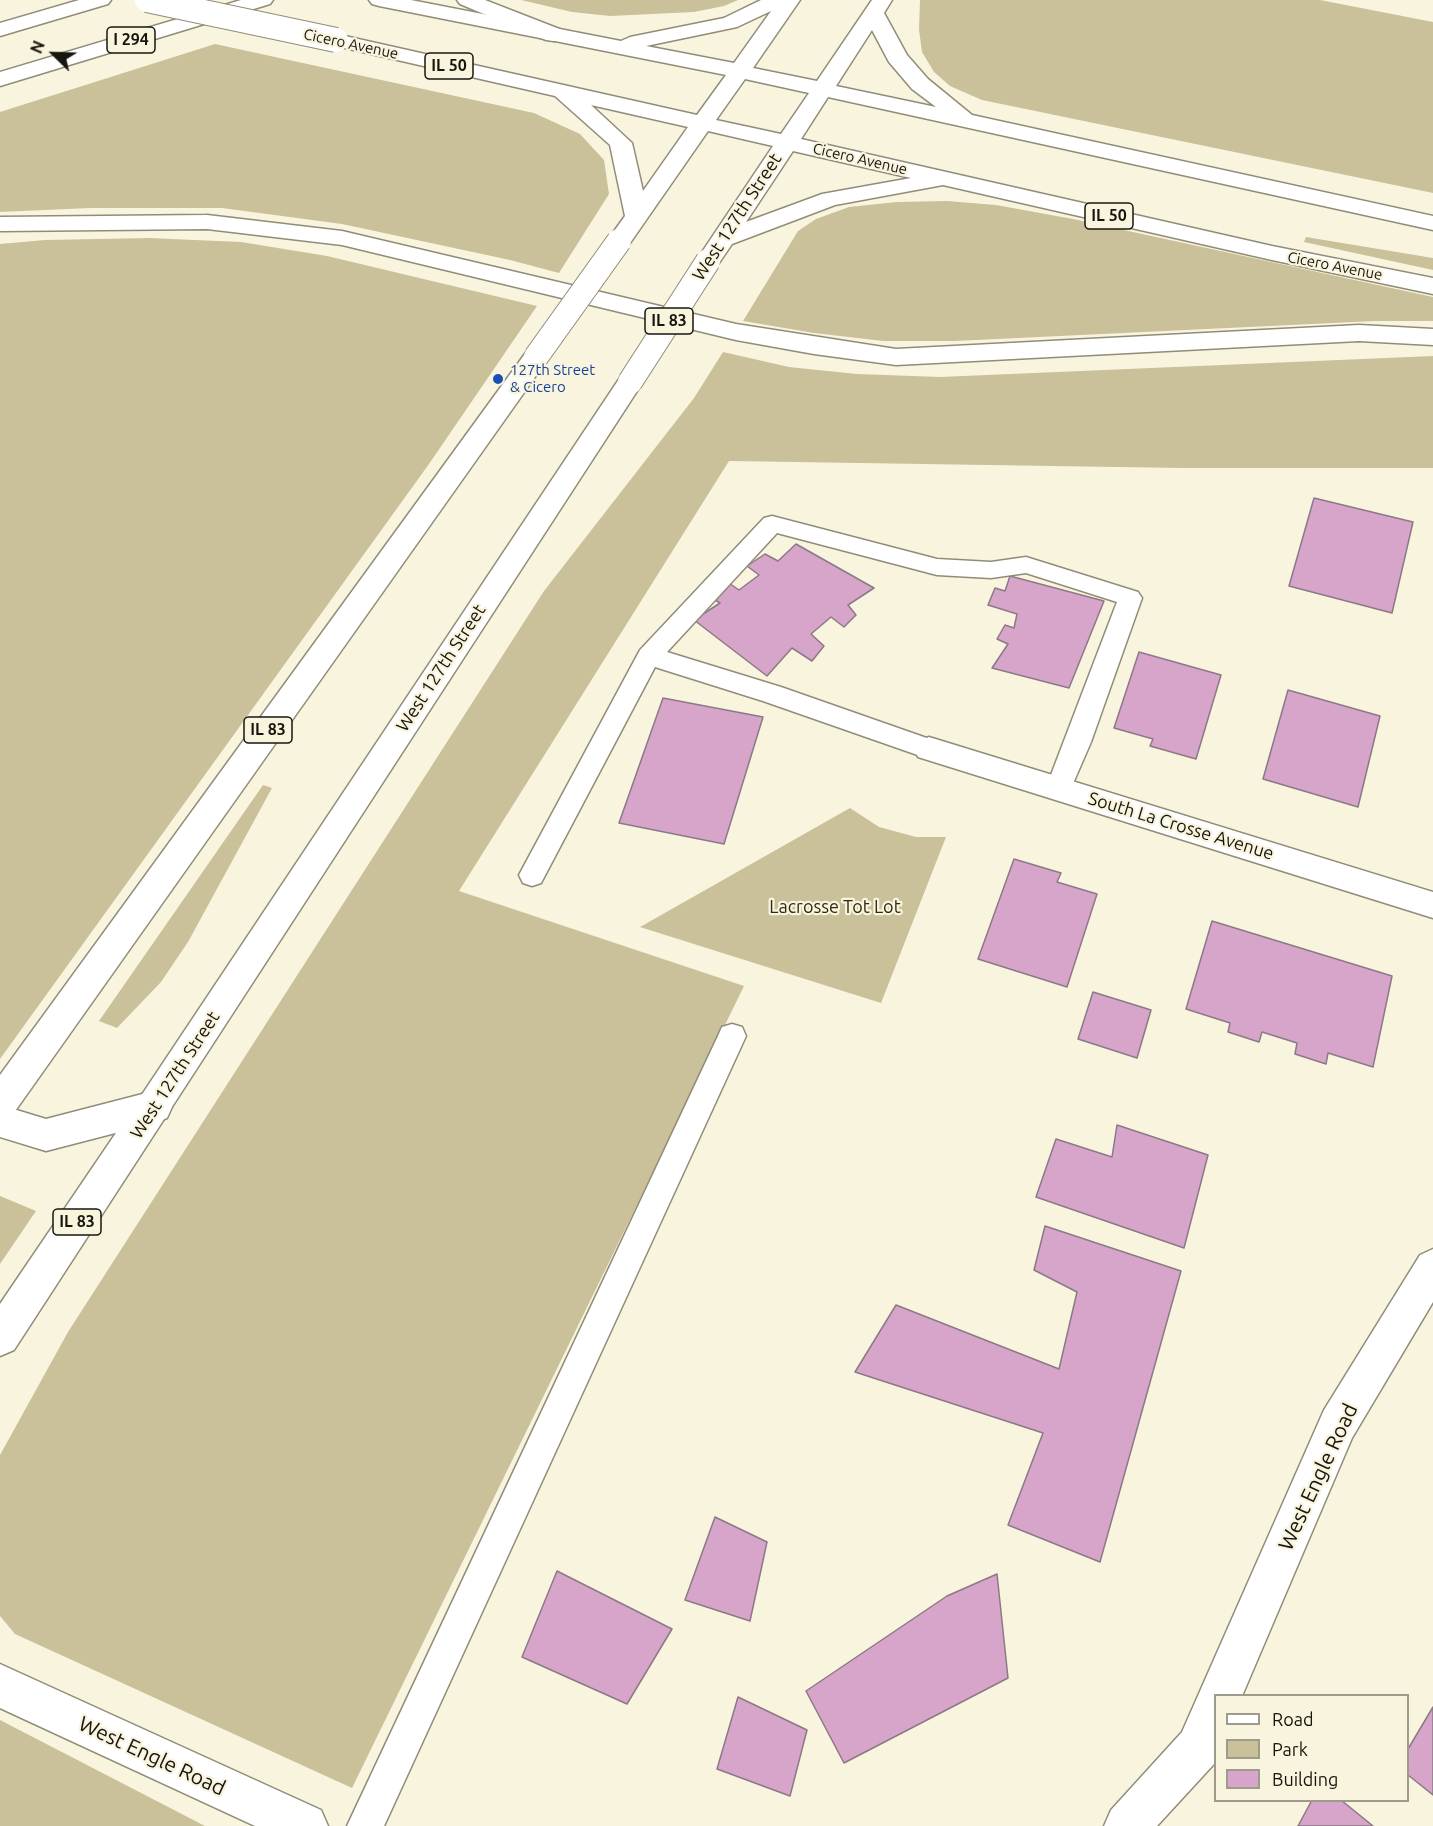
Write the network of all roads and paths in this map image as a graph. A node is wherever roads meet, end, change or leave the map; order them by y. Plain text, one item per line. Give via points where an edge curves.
1 (101, 0) edge
2 (147, 0) edge
3 (263, 0) edge
4 (379, 0) edge
5 (467, 0) edge
6 (778, 0) edge
7 (790, 0) edge
8 (878, 7) edge
9 (0, 30) edge
10 (554, 35) junction
11 (610, 46) junction
12 (739, 71) junction
13 (0, 79) edge
14 (562, 91) junction
15 (823, 91) junction
16 (970, 122) junction
17 (702, 123) junction
18 (786, 142) junction
19 (947, 179) junction
20 (636, 214) junction
21 (1433, 223) edge
22 (0, 224) edge
23 (722, 239) junction
24 (1433, 286) edge
25 (1433, 337) edge
26 (649, 656) junction
27 (929, 749) joint
28 (1059, 788) junction
29 (532, 875) dead end
30 (1433, 905) edge
31 (732, 1036) dead end
32 (0, 1103) edge
33 (154, 1107) junction
34 (0, 1121) edge
35 (1433, 1267) edge
36 (0, 1337) edge
37 (0, 1686) edge
38 (1220, 1694) edge
39 (1214, 1709) edge
40 (305, 1826) edge
41 (364, 1826) edge
42 (1127, 1826) edge

1 - 9 main road
2 - 14 main road, Cicero Avenue / IL 50, bridge
3 - 13 main road, I 294
4 - 10 main road
5 - 10 main road
6 - 11 main road via 730,23
7 - 12 main road
8 - 15 main road, West 127th Street
8 - 16 main road via 897,57 920,84
10 - 11 main road
11 - 12 main road
12 - 15 main road
12 - 17 main road, IL 83
14 - 17 main road, Cicero Avenue / IL 50
14 - 20 main road via 621,144
15 - 16 main road
15 - 18 main road, West 127th Street / IL 83
16 - 21 main road
17 - 18 main road, Cicero Avenue / IL 50
17 - 20 main road, IL 83
18 - 19 main road, Cicero Avenue / IL 50
18 - 23 main road, West 127th Street / IL 83
19 - 23 main road via 830,199
19 - 24 main road, Cicero Avenue / IL 50
20 - 32 main road, IL 83, bridge
22 - 25 main road via 207,222 342,238 736,332 896,357 1359,333
23 - 33 main road, West 127th Street / IL 83, bridge
26 - 27 lane
26 - 28 lane via 772,524 937,567 991,570 1026,565 1130,597
26 - 29 lane
27 - 28 main road, South La Crosse Avenue
28 - 30 main road, South La Crosse Avenue
31 - 41 lane
33 - 34 main road via 46,1135
33 - 36 main road, West 127th Street / IL 83
35 - 38 main road, West Engle Road via 1338,1425
37 - 40 main road, West Engle Road
39 - 42 main road via 1198,1748

